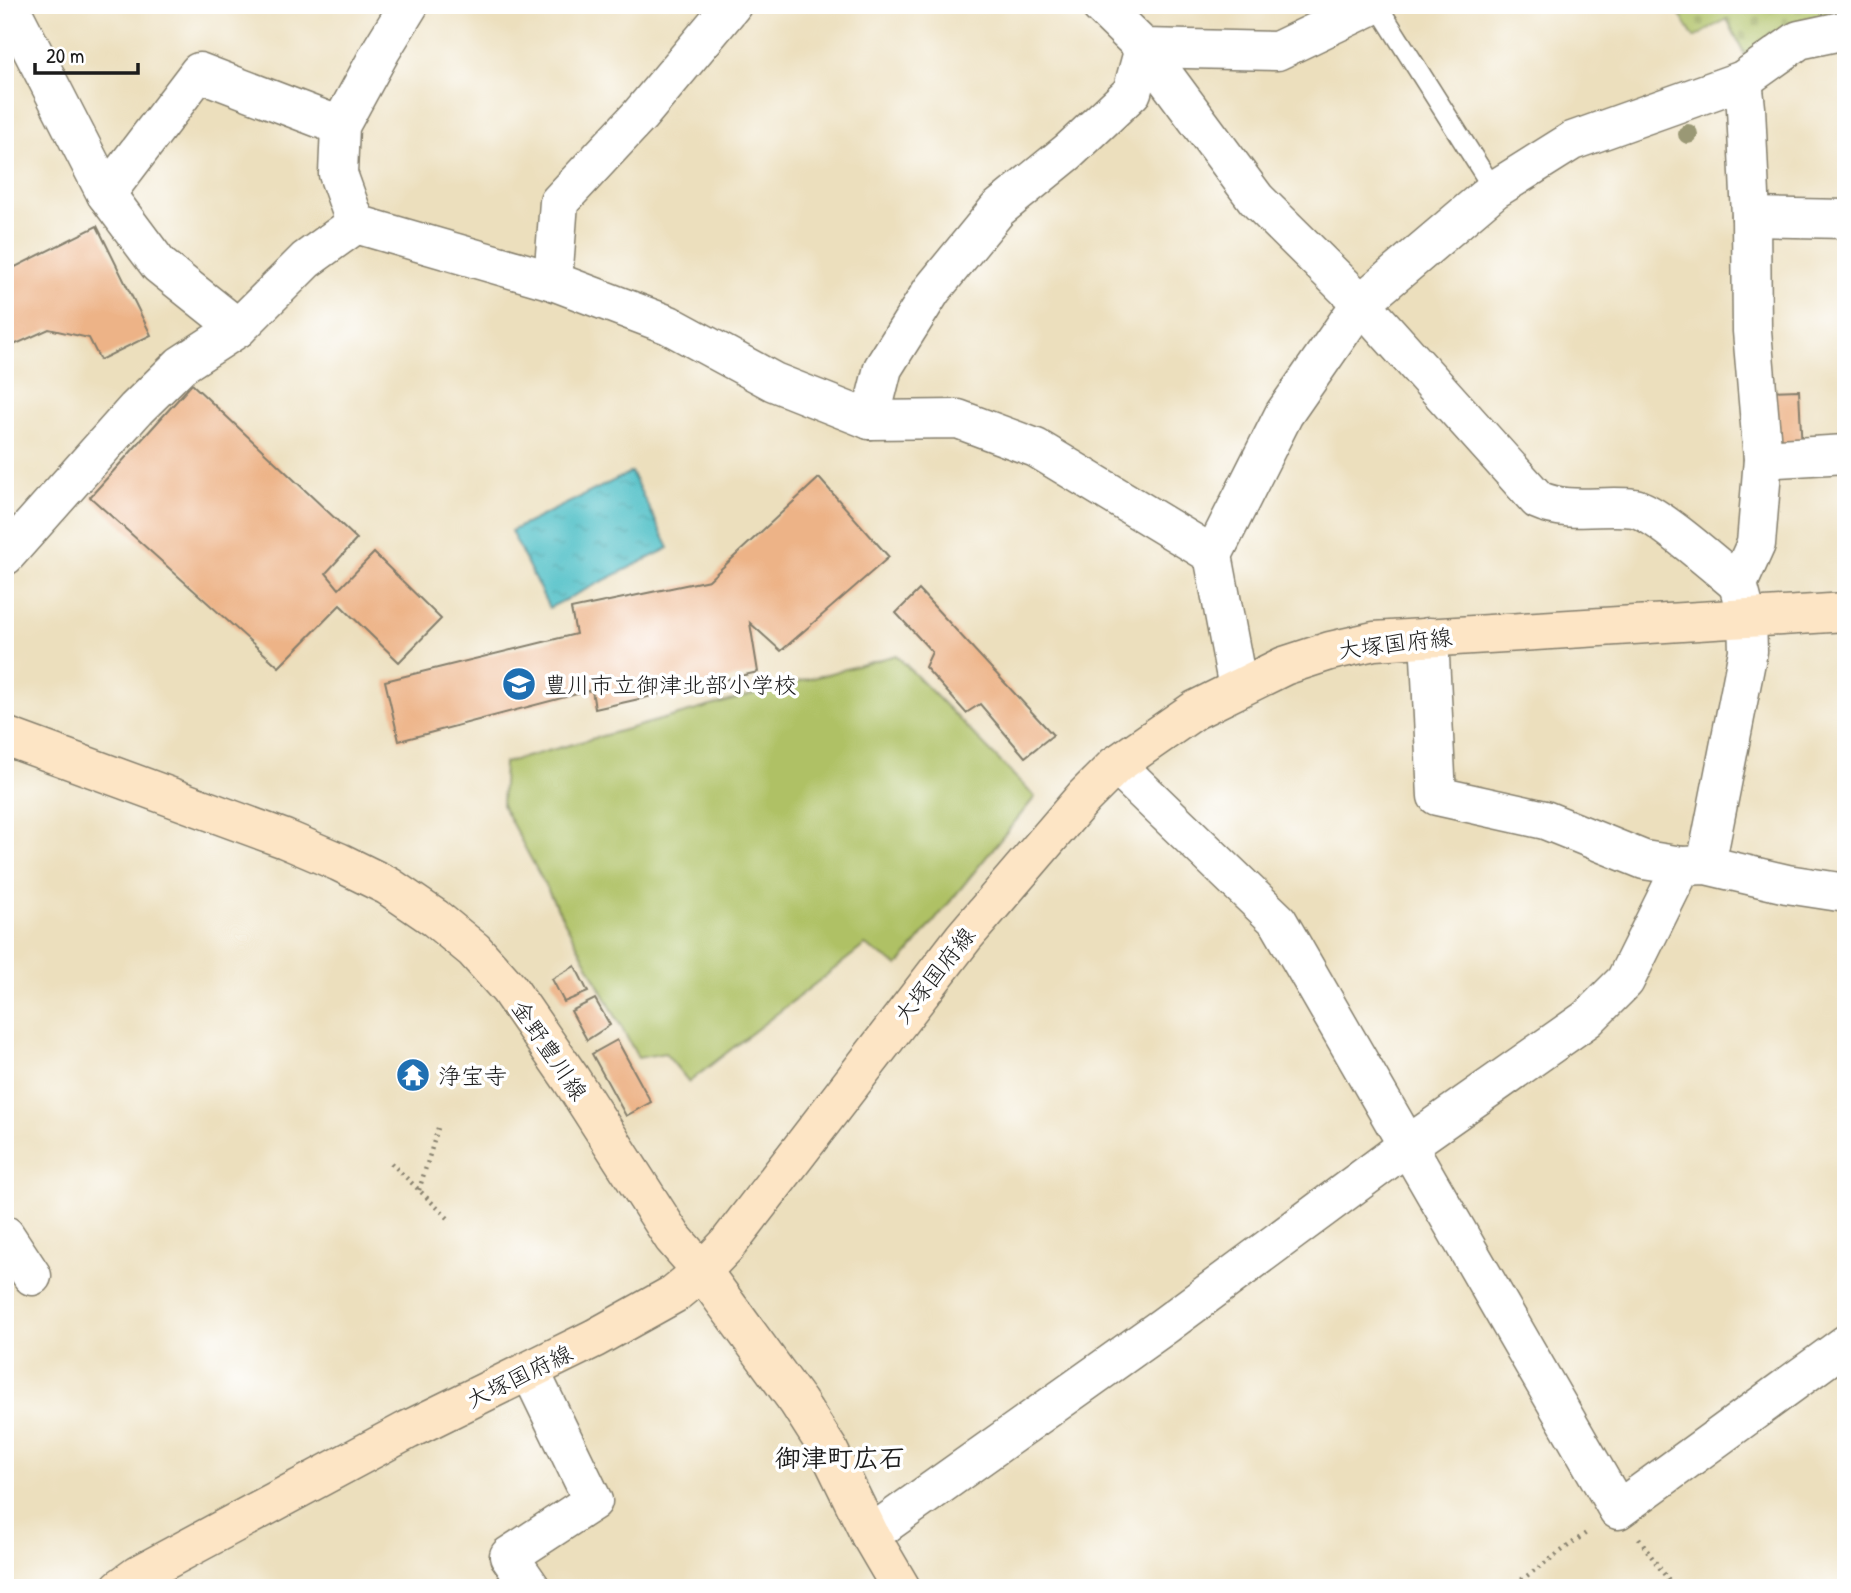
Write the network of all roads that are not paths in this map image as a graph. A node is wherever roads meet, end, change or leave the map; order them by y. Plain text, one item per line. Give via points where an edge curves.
1 (9, 5) edge
2 (409, 5) edge
3 (732, 5) edge
4 (1100, 5) edge
5 (1375, 5) edge
6 (1846, 30) edge
7 (1143, 48) junction
8 (1743, 80) junction
9 (340, 126) junction
10 (1494, 190) junction
11 (106, 194) junction
12 (1751, 217) junction
13 (1846, 219) edge
14 (356, 224) junction
15 (553, 281) junction
16 (1361, 303) junction
17 (238, 328) junction
18 (870, 419) junction
19 (1846, 454) edge
20 (1763, 459) junction
21 (9, 543) edge
22 (1213, 555) junction
23 (1743, 601) junction
24 (1846, 612) edge
25 (1429, 637) junction
26 (1238, 688) junction
27 (5, 736) edge
28 (1116, 765) junction
29 (1694, 865) junction
30 (1846, 893) edge
31 (1408, 1145) junction
32 (5, 1235) edge
33 (702, 1271) junction
34 (32, 1276) dead end
35 (1846, 1343) edge
36 (530, 1371) junction
37 (870, 1535) junction
38 (120, 1588) edge
39 (530, 1588) edge
40 (901, 1588) edge

1 - 11 street
2 - 9 street
3 - 15 street via 559,202
4 - 7 street
5 - 7 street via 1277,51
5 - 10 lane
6 - 8 street via 1799,40
7 - 16 street via 1256,199
7 - 18 street via 1132,92 998,209 932,290 883,368
8 - 10 street via 1572,141
8 - 12 street
9 - 11 street via 199,72
9 - 14 street via 338,174
10 - 16 street
11 - 17 street via 159,265
12 - 13 street
12 - 20 street via 1752,331
14 - 15 street
14 - 17 street via 306,260
15 - 18 street via 669,325 774,382
16 - 22 street via 1283,414
16 - 23 street via 1538,500 1554,507 1635,509 1653,515
17 - 21 street via 181,365
18 - 22 street via 958,419 1036,448
19 - 20 street
20 - 23 street via 1756,544
22 - 26 street
23 - 24 main road, 大塚国府線
23 - 25 main road, 大塚国府線
23 - 29 street via 1748,650
25 - 26 main road, 大塚国府線 via 1374,641 1330,651 1283,666
25 - 29 street via 1437,796 1545,820 1644,860
26 - 28 main road, 大塚国府線 via 1195,710
27 - 33 main road, 金野豊川線 via 285,839 388,886 435,918 474,950 509,989 673,1238
28 - 31 street via 1278,921
28 - 33 main road, 大塚国府線 via 971,927 727,1245
29 - 30 street
29 - 31 street via 1625,981 1587,1019
31 - 35 street via 1618,1510
31 - 37 street
32 - 34 street
33 - 36 main road, 大塚国府線 via 674,1294
33 - 37 main road, 金野豊川線 via 828,1449
36 - 38 main road, 大塚国府線 via 408,1430
36 - 39 street via 593,1501 509,1556
37 - 40 main road, 金野豊川線

